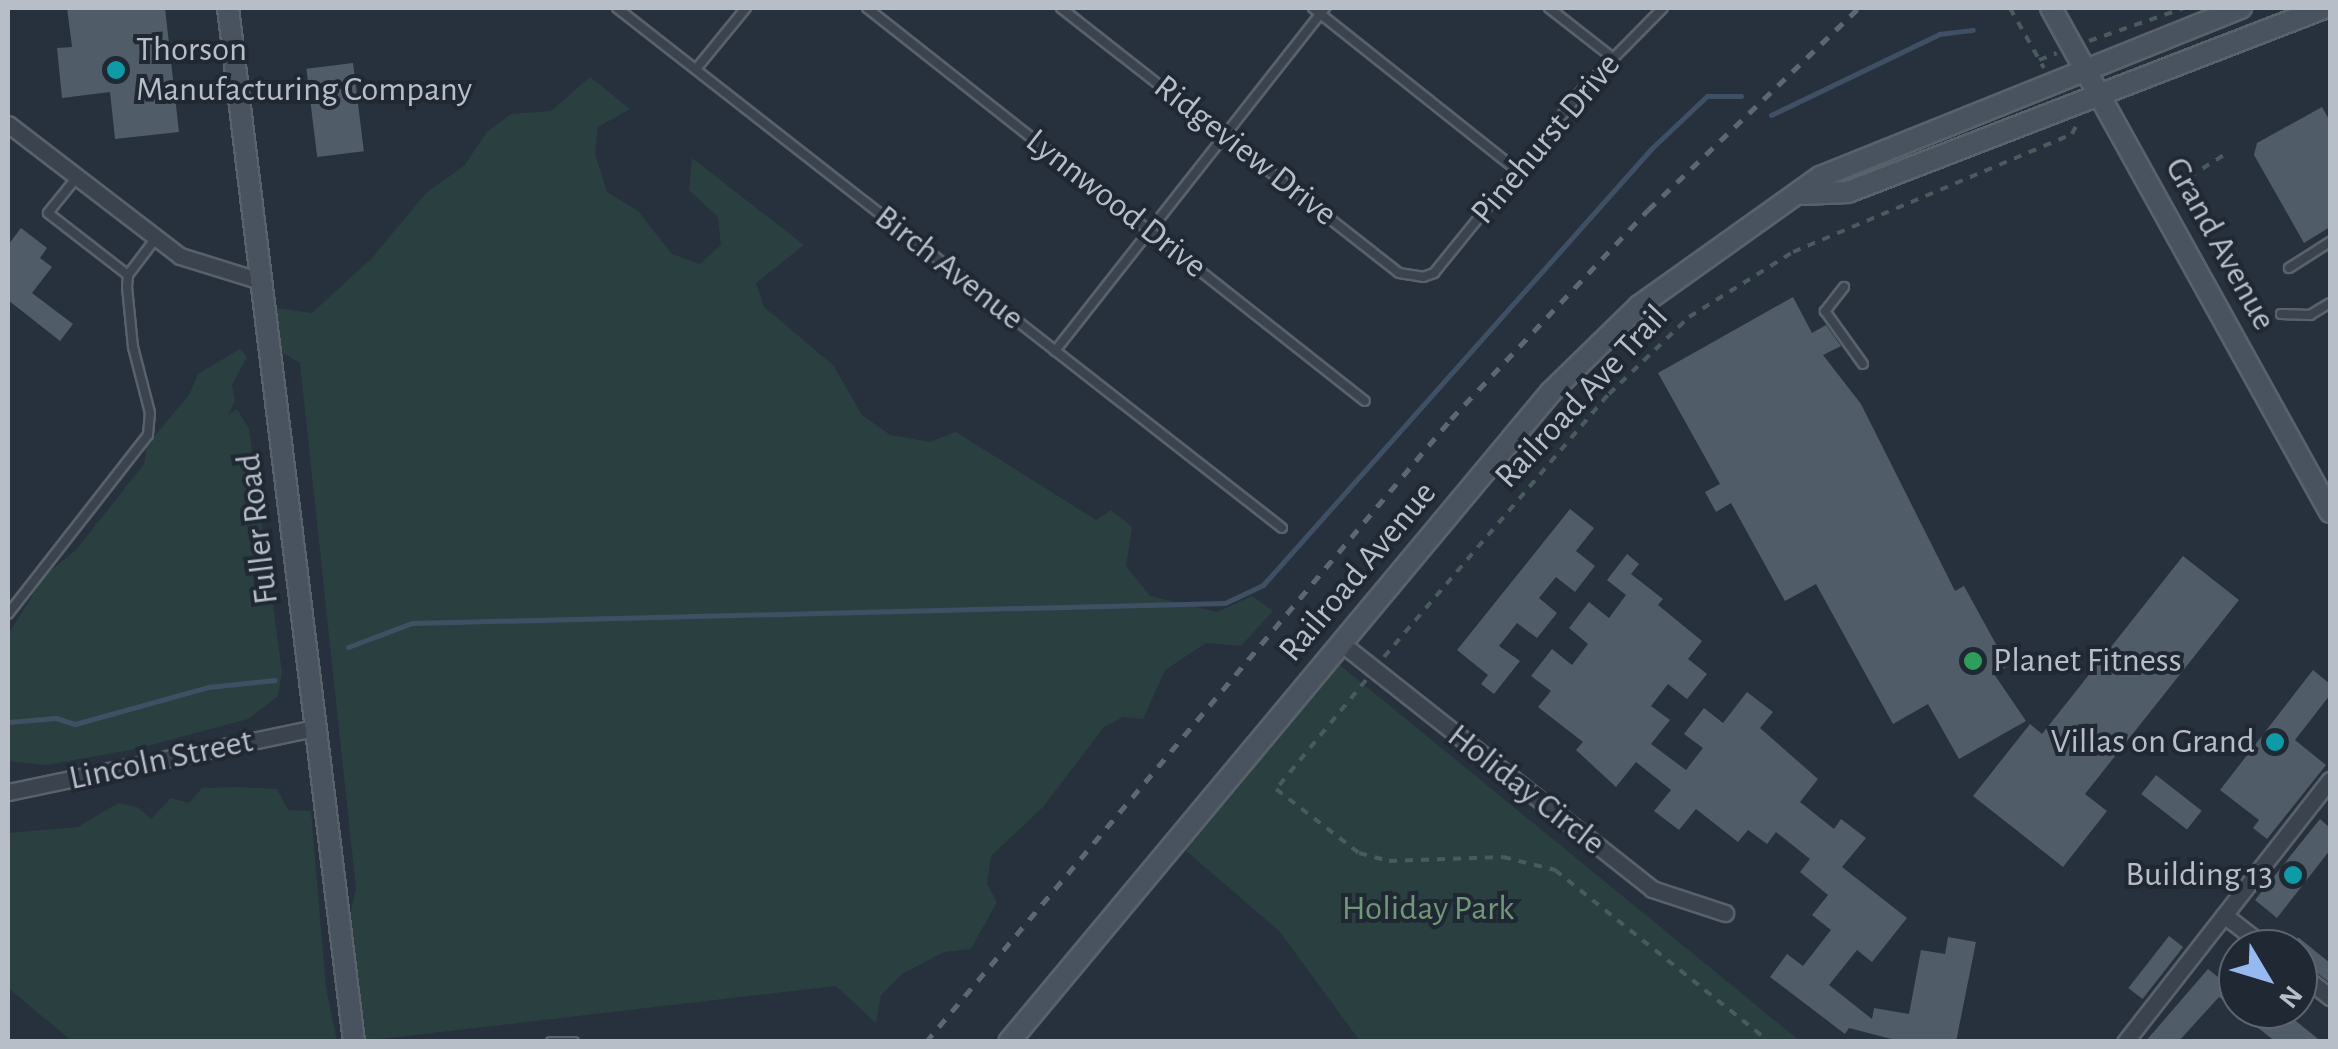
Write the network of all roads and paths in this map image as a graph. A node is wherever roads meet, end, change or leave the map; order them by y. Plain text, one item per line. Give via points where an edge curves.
1 (228, 8) edge
2 (617, 8) edge
3 (746, 8) edge
4 (866, 8) edge
5 (1061, 8) edge
6 (1549, 8) edge
7 (1663, 8) edge
8 (2010, 8) edge
9 (2050, 8) edge
10 (2184, 8) edge
11 (2241, 8) edge
12 (2324, 8) edge
13 (1320, 10) edge
14 (2098, 38) dead end
15 (1613, 58) junction
16 (2039, 60) dead end
17 (696, 69) junction
18 (2086, 70) junction
19 (2100, 94) junction
20 (8, 124) edge
21 (2078, 125) dead end
22 (1225, 135) junction
23 (2224, 155) dead end
24 (1518, 170) junction
25 (76, 177) junction
26 (2189, 177) dead end
27 (1804, 194) junction
28 (1150, 231) junction
29 (156, 238) junction
30 (2330, 242) edge
31 (2289, 268) dead end
32 (1434, 273) joint
33 (128, 275) junction
34 (260, 281) junction
35 (1844, 286) dead end
36 (2330, 304) edge
37 (2281, 314) dead end
38 (1056, 351) junction
39 (1863, 364) dead end
40 (1365, 401) dead end
41 (2330, 512) edge
42 (1282, 528) dead end
43 (8, 614) edge
44 (1341, 643) junction
45 (1384, 658) dead end
46 (1368, 678) dead end
47 (314, 728) junction
48 (2330, 780) edge
49 (8, 792) edge
50 (1724, 913) dead end
51 (2224, 915) junction
52 (2242, 929) edge
53 (354, 1042) edge
54 (551, 1042) edge
55 (574, 1042) edge
56 (1008, 1042) edge
57 (1770, 1042) edge
58 (2125, 1042) edge

1 - 34 main road, Fuller Road
2 - 17 lane, Birch Avenue
3 - 17 lane
4 - 28 lane, Lynnwood Drive
5 - 22 lane, Ridgeview Drive
6 - 15 lane
7 - 15 lane, Pinehurst Drive
8 - 16 path
9 - 18 main road, Grand Avenue
10 - 14 path
11 - 18 main road, Railroad Avenue
12 - 19 main road, Railroad Avenue
13 - 22 lane
13 - 24 lane
15 - 24 lane, Pinehurst Drive
17 - 38 lane, Birch Avenue
18 - 19 main road, Grand Avenue
18 - 27 main road, Railroad Avenue via 1842,168
19 - 27 main road, Railroad Avenue via 1848,192
19 - 41 main road, Grand Avenue
20 - 25 street
21 - 45 path, Railroad Ave Trail via 1793,252 1689,317 1609,394
22 - 28 lane
22 - 32 lane, Ridgeview Drive via 1398,273
23 - 26 path
24 - 32 lane, Pinehurst Drive
25 - 29 street
25 - 33 lane via 48,213
27 - 44 main road, Railroad Avenue via 1714,248 1570,370
28 - 38 lane
28 - 40 lane, Lynnwood Drive
29 - 33 lane
29 - 34 street via 205,268
30 - 31 lane
33 - 43 lane via 148,436
34 - 47 main road, Fuller Road
35 - 39 lane via 1825,311
36 - 37 lane via 2310,315
38 - 42 lane, Birch Avenue
44 - 50 street, Holiday Circle via 1652,888
44 - 56 main road, Railroad Avenue
46 - 57 path via 1276,789 1359,853 1389,860 1523,859 1555,870
47 - 49 street, Lincoln Street
47 - 53 main road, Fuller Road
48 - 51 street
51 - 52 street
51 - 58 street
54 - 55 lane

